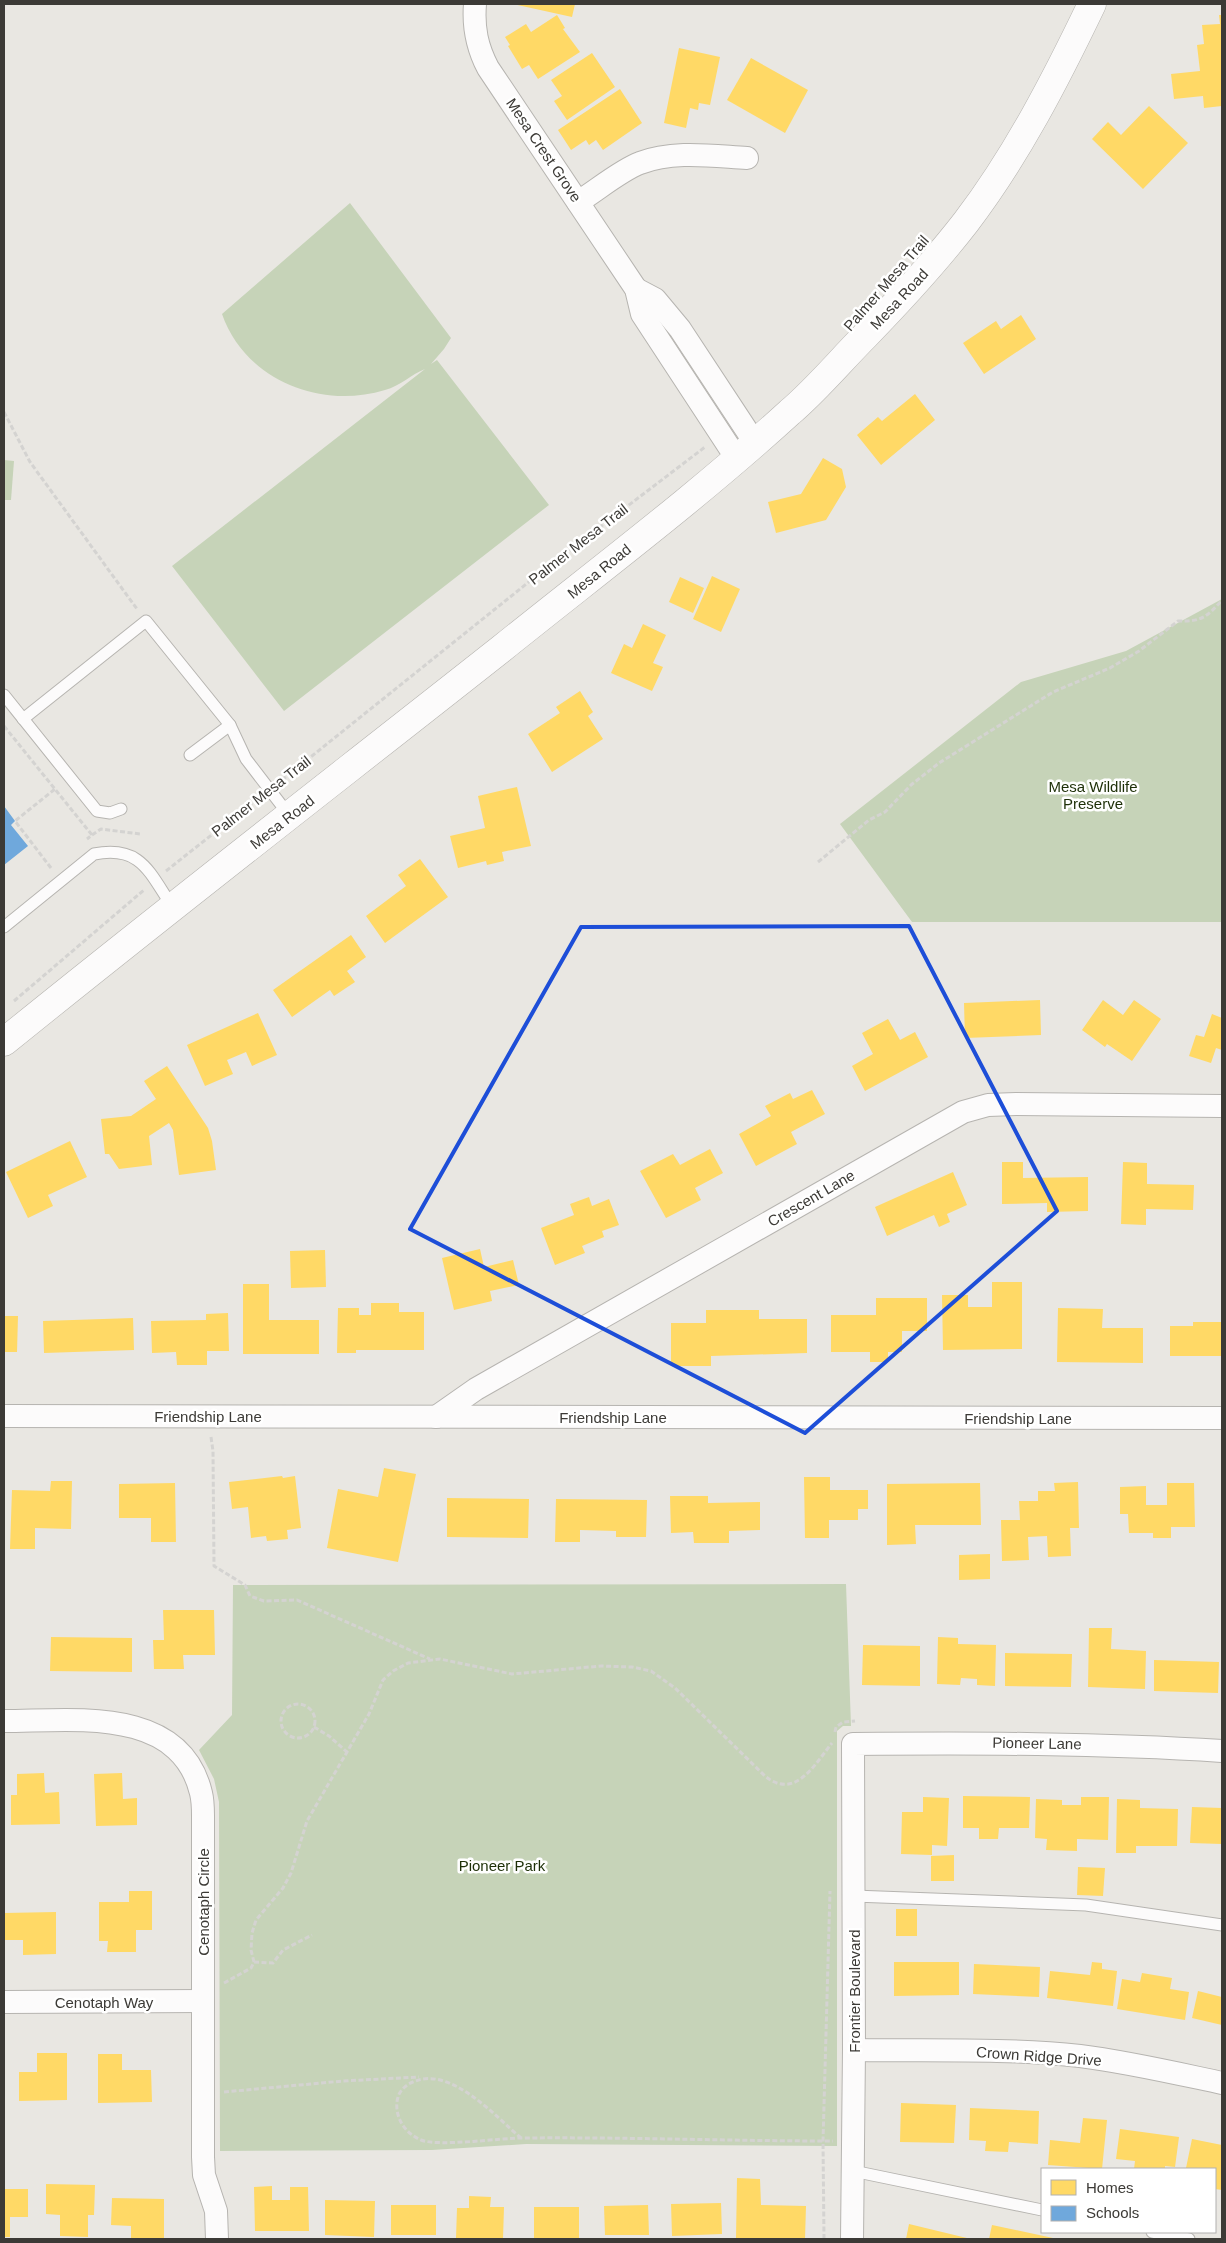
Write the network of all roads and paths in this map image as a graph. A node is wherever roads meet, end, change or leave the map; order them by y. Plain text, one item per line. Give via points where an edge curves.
1 (475, 4) edge
2 (1092, 4) edge
3 (747, 158) dead end
4 (578, 202) junction
5 (636, 289) junction
6 (710, 375) junction
7 (691, 387) junction
8 (4, 412) edge
9 (721, 434) junction
10 (746, 451) junction
11 (1222, 600) edge
12 (146, 621) junction
13 (4, 695) edge
14 (23, 718) junction
15 (230, 725) junction
16 (4, 726) edge
17 (190, 755) dead end
18 (70, 778) junction
19 (55, 790) junction
20 (268, 790) junction
21 (121, 809) dead end
22 (290, 817) junction
23 (140, 834) dead end
24 (92, 835) junction
25 (85, 840) dead end
26 (58, 862) dead end
27 (818, 862) dead end
28 (51, 868) junction
29 (43, 874) dead end
30 (154, 881) junction
31 (172, 906) junction
32 (4, 926) edge
33 (11, 1003) dead end
34 (4, 1042) edge
35 (1222, 1106) edge
36 (4, 1416) edge
37 (208, 1416) junction
38 (436, 1417) junction
39 (1222, 1418) edge
40 (432, 1659) junction
41 (4, 1721) edge
42 (861, 1721) dead end
43 (314, 1727) junction
44 (840, 1745) junction
45 (1222, 1751) edge
46 (347, 1752) junction
47 (830, 1887) dead end
48 (854, 1896) junction
49 (1222, 1926) edge
50 (312, 1935) dead end
51 (254, 1962) junction
52 (223, 1983) dead end
53 (203, 2001) junction
54 (4, 2002) edge
55 (854, 2050) junction
56 (422, 2077) junction
57 (1222, 2083) edge
58 (223, 2092) dead end
59 (521, 2138) junction
60 (823, 2141) junction
61 (853, 2141) junction
62 (853, 2171) junction
63 (1041, 2210) edge
64 (1157, 2233) edge
65 (217, 2239) edge
66 (824, 2239) edge
67 (852, 2239) edge
68 (1188, 2239) edge

1 - 4 street, Mesa Crest Grove via 476,37 484,60
2 - 10 main road, Mesa Road via 1037,112 968,219 895,305 794,410
3 - 4 street via 680,155 639,163
4 - 5 street, Mesa Crest Grove
5 - 6 street, Mesa Crest Grove via 655,299
5 - 7 street, Mesa Crest Grove via 642,314
6 - 7 street
6 - 10 street, Mesa Crest Grove
7 - 9 street, Mesa Crest Grove
8 - 12 path via 30,462
9 - 10 street, Mesa Crest Grove
9 - 20 path, Palmer Mesa Trail via 545,569
10 - 22 main road, Mesa Road
11 - 27 path via 1208,616 1193,622 1178,621 1139,651 1110,668 1053,692 971,743 911,785 885,812 869,820
12 - 14 lane
12 - 15 lane
13 - 14 lane
14 - 18 lane
15 - 17 lane
15 - 20 lane via 246,759
16 - 19 path
18 - 19 path
18 - 21 lane via 97,811 110,813
19 - 24 path
19 - 28 path via 15,821
20 - 22 lane
20 - 30 path, Palmer Mesa Trail
22 - 31 main road, Mesa Road
23 - 24 path via 101,829
24 - 25 path
26 - 28 path
28 - 29 path
30 - 31 lane
30 - 32 lane via 136,857 123,852 94,854
30 - 33 path, Palmer Mesa Trail
31 - 34 main road, Mesa Road
35 - 38 street, Crescent Lane via 1016,1104 988,1105 963,1112 476,1389
36 - 37 street, Friendship Lane
37 - 38 street, Friendship Lane
37 - 40 path via 214,1451 214,1566 245,1585 250,1596 264,1601 297,1600
38 - 39 street, Friendship Lane
40 - 44 path via 512,1674 601,1666 651,1671 675,1688 774,1783 784,1786 796,1782
40 - 46 path via 408,1663 383,1680 369,1714
41 - 53 street, Cenotaph Circle via 123,1723 163,1739 180,1753 201,1793
42 - 44 path via 843,1722 836,1726
43 - 43 path via 303,1738 295,1738 283,1728 283,1715 292,1706 306,1706 314,1714
43 - 46 path
44 - 45 street, Pioneer Lane via 1008,1742
44 - 48 street, Frontier Boulevard
46 - 51 path via 307,1821 284,1888 256,1920 250,1950
47 - 60 path
48 - 49 lane via 1086,1905
48 - 55 street, Frontier Boulevard
50 - 51 path via 284,1950 273,1963
51 - 52 path via 250,1968
53 - 54 street, Cenotaph Way
53 - 65 street, Cenotaph Circle via 204,2175 216,2211
55 - 57 street, Crown Ridge Drive via 1014,2051 1080,2056 1136,2064
55 - 61 street, Frontier Boulevard
56 - 58 path
56 - 59 path via 458,2086
56 - 59 path via 408,2084 398,2095 396,2110 404,2128 421,2140
59 - 60 path
60 - 61 path
60 - 66 path
61 - 62 street, Frontier Boulevard
62 - 63 lane
62 - 67 street, Frontier Boulevard
64 - 68 lane

